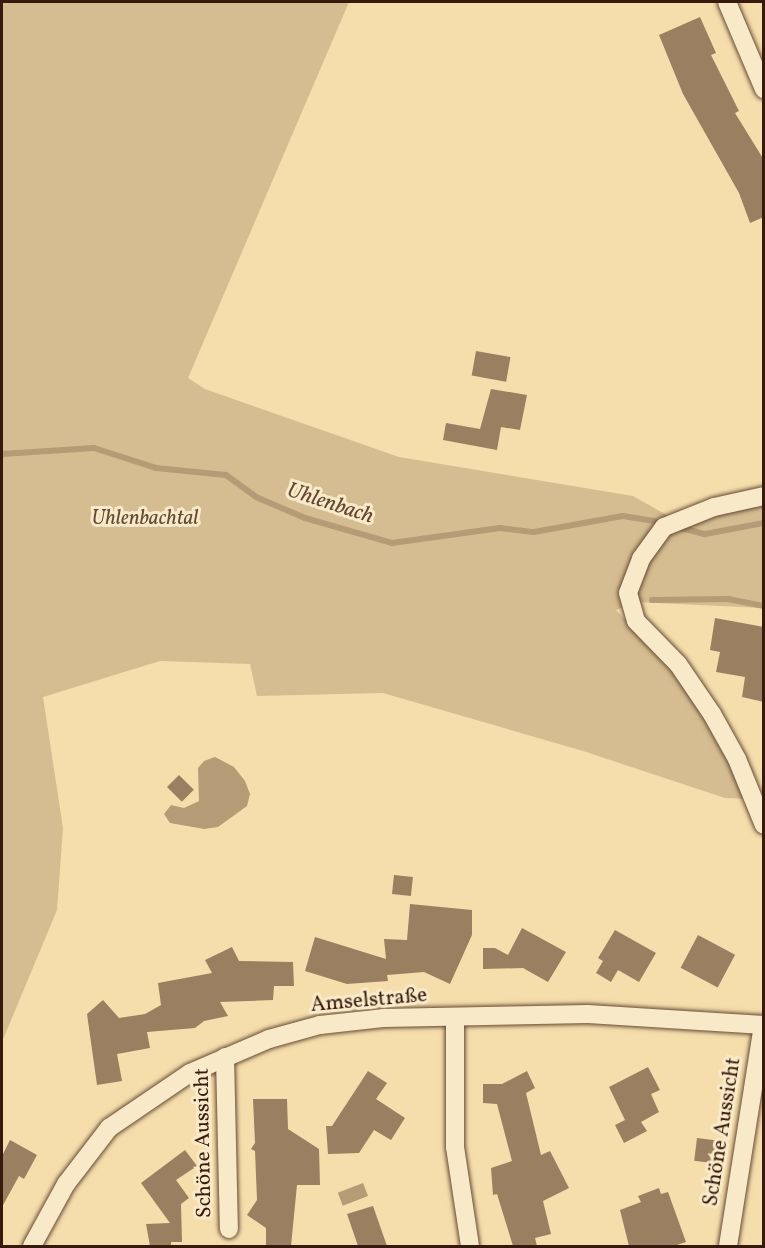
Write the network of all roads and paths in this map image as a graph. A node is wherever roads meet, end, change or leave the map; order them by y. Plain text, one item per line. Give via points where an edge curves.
1 (728, 2) edge
2 (764, 89) edge
3 (764, 496) edge
4 (764, 825) edge
5 (455, 1017) junction
6 (763, 1025) edge
7 (225, 1057) junction
8 (228, 1229) dead end
9 (32, 1246) edge
10 (470, 1246) edge
11 (728, 1246) edge

1 - 2 street
3 - 4 street via 714,507 664,527 641,559 628,593 636,621 678,664 712,714 737,759
5 - 6 street, Amselstraße via 588,1014
5 - 7 street, Amselstraße via 320,1025
5 - 10 street via 455,1147
6 - 11 street, Schöne Aussicht
7 - 8 street, Schöne Aussicht
7 - 9 street, Amselstraße via 190,1073 109,1128 66,1184

